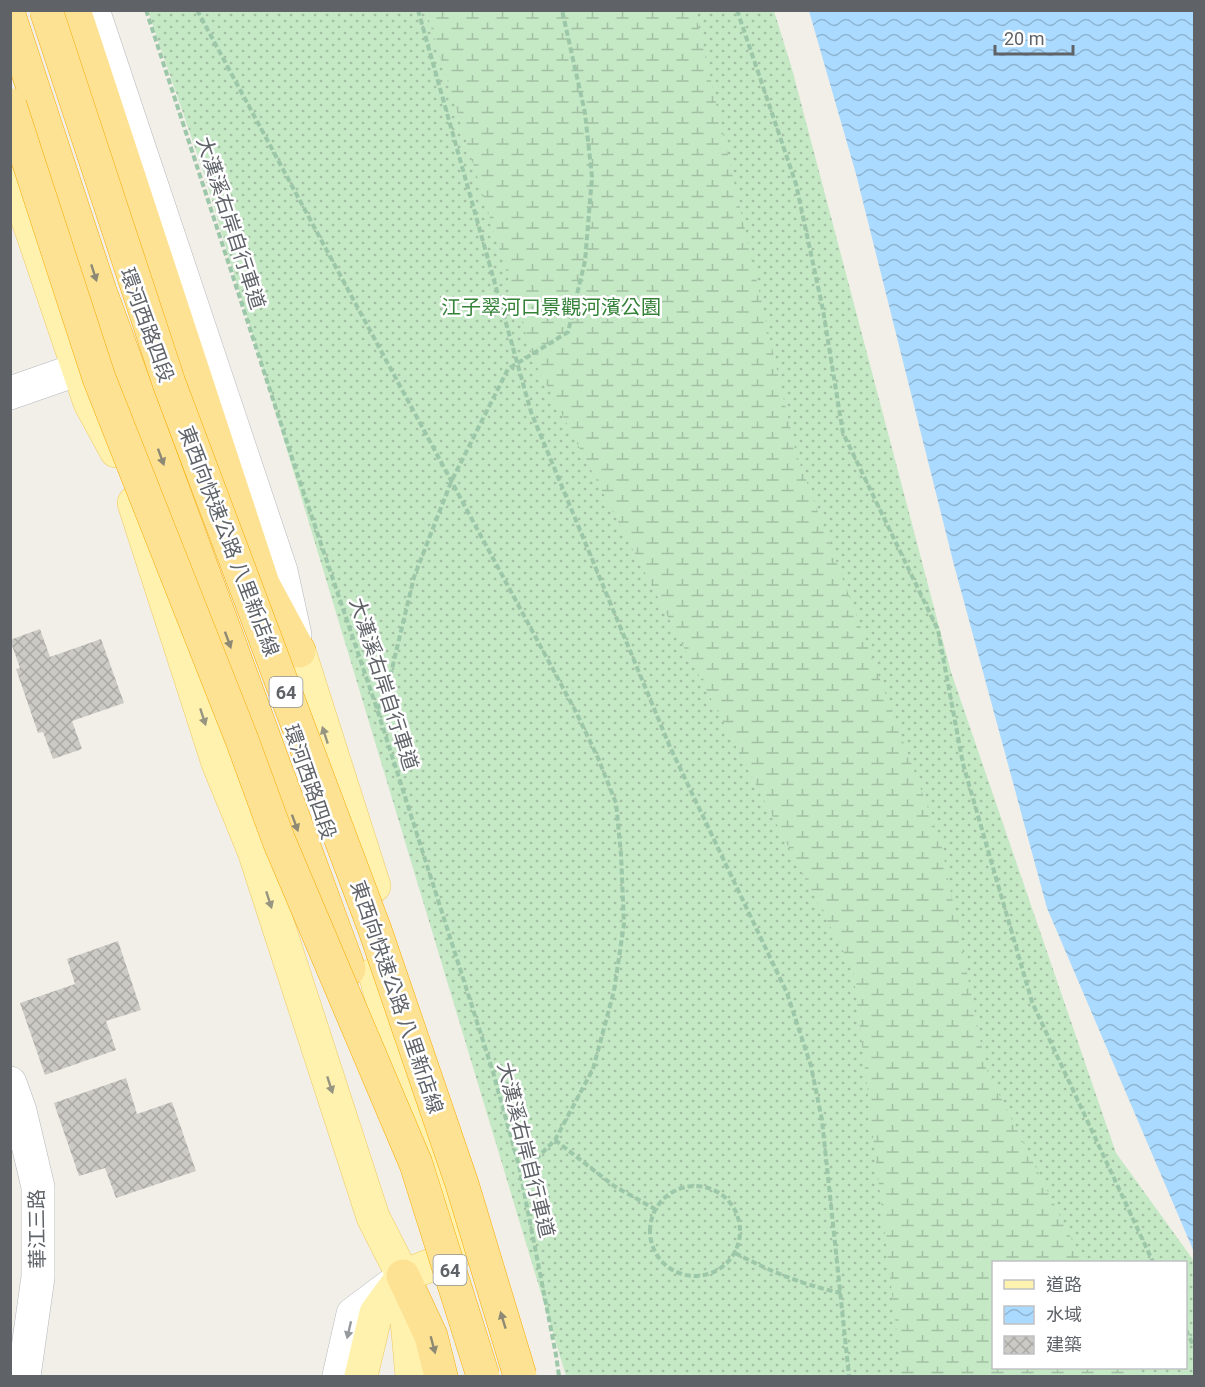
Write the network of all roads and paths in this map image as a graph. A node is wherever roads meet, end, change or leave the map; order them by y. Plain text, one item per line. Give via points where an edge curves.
1 (35, 10) edge
2 (46, 10) edge
3 (74, 10) edge
4 (93, 10) edge
5 (146, 10) edge
6 (197, 10) edge
7 (418, 10) edge
8 (562, 10) edge
9 (736, 10) edge
10 (10, 18) edge
11 (10, 36) edge
12 (10, 105) edge
13 (10, 167) edge
14 (517, 363) junction
15 (80, 369) junction
16 (10, 393) edge
17 (118, 455) junction
18 (451, 482) junction
19 (299, 651) junction
20 (377, 709) junction
21 (10, 1083) edge
22 (555, 1140) junction
23 (416, 1164) junction
24 (519, 1166) junction
25 (655, 1209) junction
26 (735, 1252) junction
27 (454, 1256) junction
28 (1152, 1261) edge
29 (403, 1276) junction
30 (841, 1293) junction
31 (24, 1377) edge
32 (339, 1377) edge
33 (361, 1377) edge
34 (374, 1377) edge
35 (412, 1377) edge
36 (441, 1377) edge
37 (484, 1377) edge
38 (520, 1377) edge
39 (559, 1377) edge
40 (849, 1377) edge

1 - 27 main road, 環河西路四段 via 364,936
38 -> 2 highway, 東西向快速公路 八里新店線 / 64, bridge via 462,1185 375,930 170,383
3 - 19 highway via 263,584
4 - 19 street, 環河西路四段 via 281,572
5 - 20 path, 大漢溪右岸自行車道
6 - 18 path
7 - 14 path
8 - 14 path via 585,113 592,177 585,261 568,332
9 - 28 path via 796,184 823,310 843,433 938,630 963,764 1032,1002
10 -> 23 highway, 東西向快速公路 八里新店線 / 64, bridge via 100,291
11 - 17 main road via 70,216 69,264 112,394
12 - 23 highway, bridge via 99,378 279,841
13 - 15 main road
14 - 18 path via 508,369
14 - 30 path via 531,412 670,747 787,993 811,1066 822,1120
15 - 16 street
15 - 17 main road via 90,403
17 -> 29 main road via 218,763 254,851 373,1217
18 - 20 path via 414,577 385,698
18 - 22 path via 576,712 615,803 624,924 614,991 593,1069
27 -> 19 main road, 環河西路四段 via 459,1172
20 - 24 path, 大漢溪右岸自行車道 via 493,1071
21 - 31 street, 華江三路 via 38,1187 38,1277
22 - 24 path via 538,1157
22 - 25 path via 614,1186
23 - 37 highway, 東西向快速公路 八里新店線 / 64, bridge
24 - 39 path, 大漢溪右岸自行車道
25 - 26 path via 662,1198 685,1186 710,1188 726,1198 737,1215 740,1227
25 - 26 path via 650,1221 652,1247 663,1263 679,1274 692,1276 717,1271
26 - 30 path via 778,1275
27 - 29 main road
27 - 37 main road, 環河西路四段
29 -> 32 street via 353,1314
29 - 33 main road via 376,1313
29 - 34 street
29 - 35 main road
29 -> 36 highway via 431,1336
30 - 40 path

